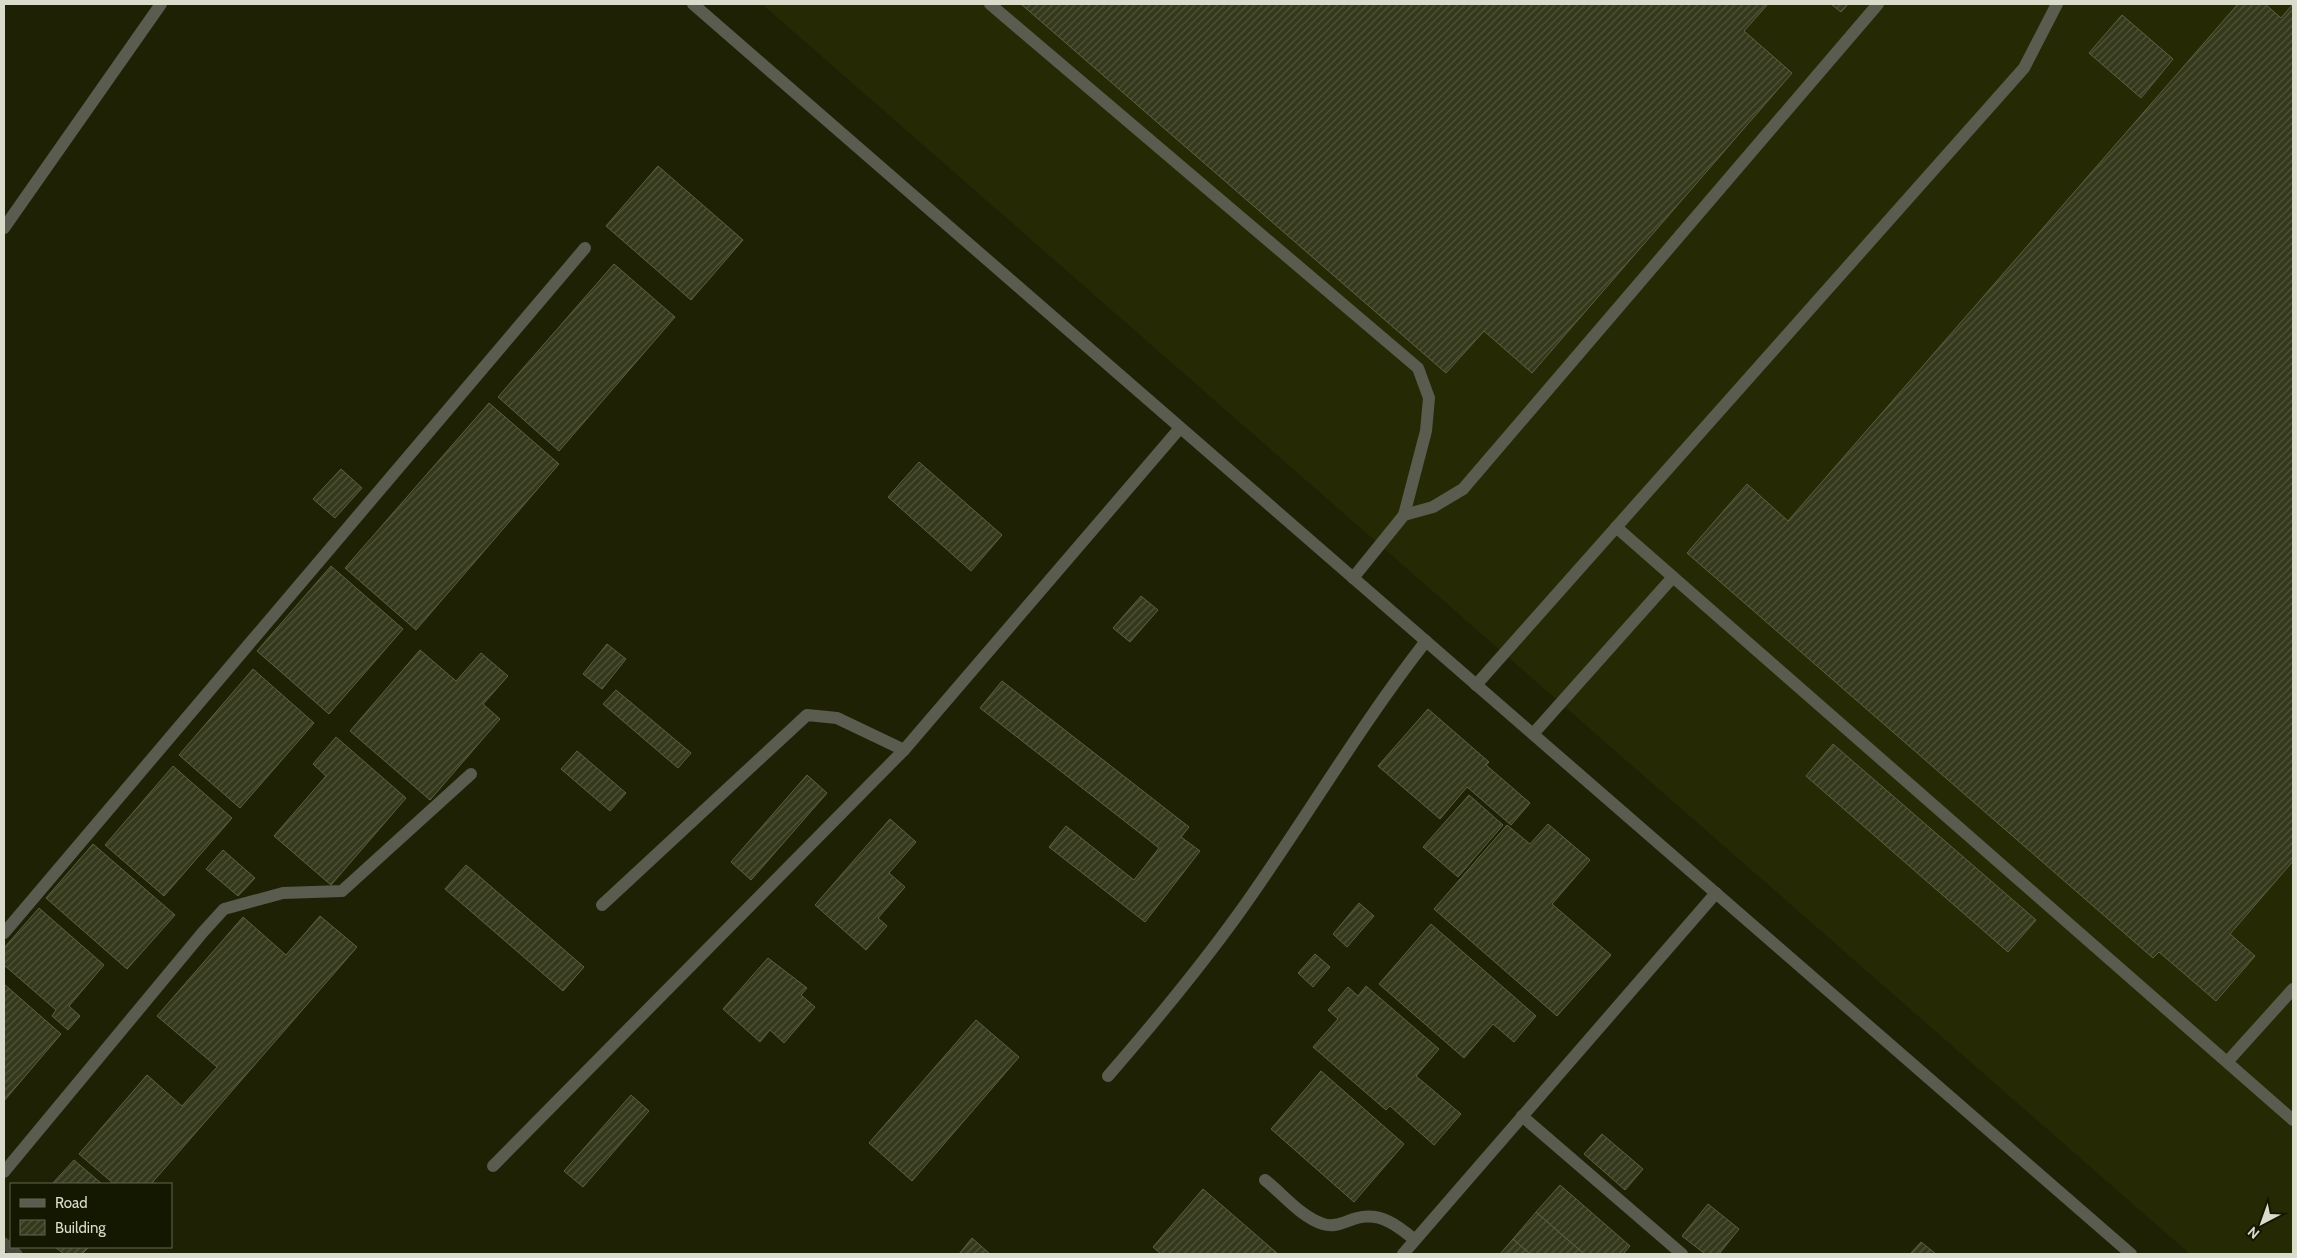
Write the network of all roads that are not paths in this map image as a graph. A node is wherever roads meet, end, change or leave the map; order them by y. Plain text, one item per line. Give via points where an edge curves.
1 (161, 4) edge
2 (693, 4) edge
3 (990, 4) edge
4 (1878, 4) edge
5 (2057, 4) edge
6 (4, 228) edge
7 (585, 248) dead end
8 (1180, 428) junction
9 (1404, 515) junction
10 (1616, 526) junction
11 (1673, 576) junction
12 (1353, 578) junction
13 (1426, 641) junction
14 (1476, 685) junction
15 (1533, 734) junction
16 (904, 750) junction
17 (471, 774) dead end
18 (1716, 893) junction
19 (602, 905) dead end
20 (4, 933) edge
21 (2293, 988) edge
22 (2228, 1061) junction
23 (1108, 1076) dead end
24 (1522, 1116) junction
25 (2293, 1120) edge
26 (493, 1166) dead end
27 (4, 1172) edge
28 (1266, 1180) dead end
29 (1416, 1240) junction
30 (1403, 1254) edge
31 (1682, 1254) edge
32 (2131, 1254) edge

1 - 6 street
2 - 8 street
3 - 9 street via 1418,368 1429,398 1426,431
4 - 9 street via 1463,489 1433,507
5 - 10 street via 2024,68
7 - 20 street
8 - 12 street
8 - 16 street
9 - 12 street
10 - 11 street
10 - 14 street
11 - 15 street
11 - 22 street
12 - 13 street
13 - 14 street
13 - 23 street via 1388,690 1239,913 1173,1002
14 - 15 street
15 - 18 street
16 - 19 street via 837,718 807,715
16 - 26 street
17 - 27 street via 342,891 283,893 224,909
18 - 24 street
18 - 32 street
21 - 22 street
22 - 25 street
24 - 29 street
24 - 31 street
28 - 29 street via 1311,1219 1324,1225 1335,1226 1373,1216 1395,1224
29 - 30 street

